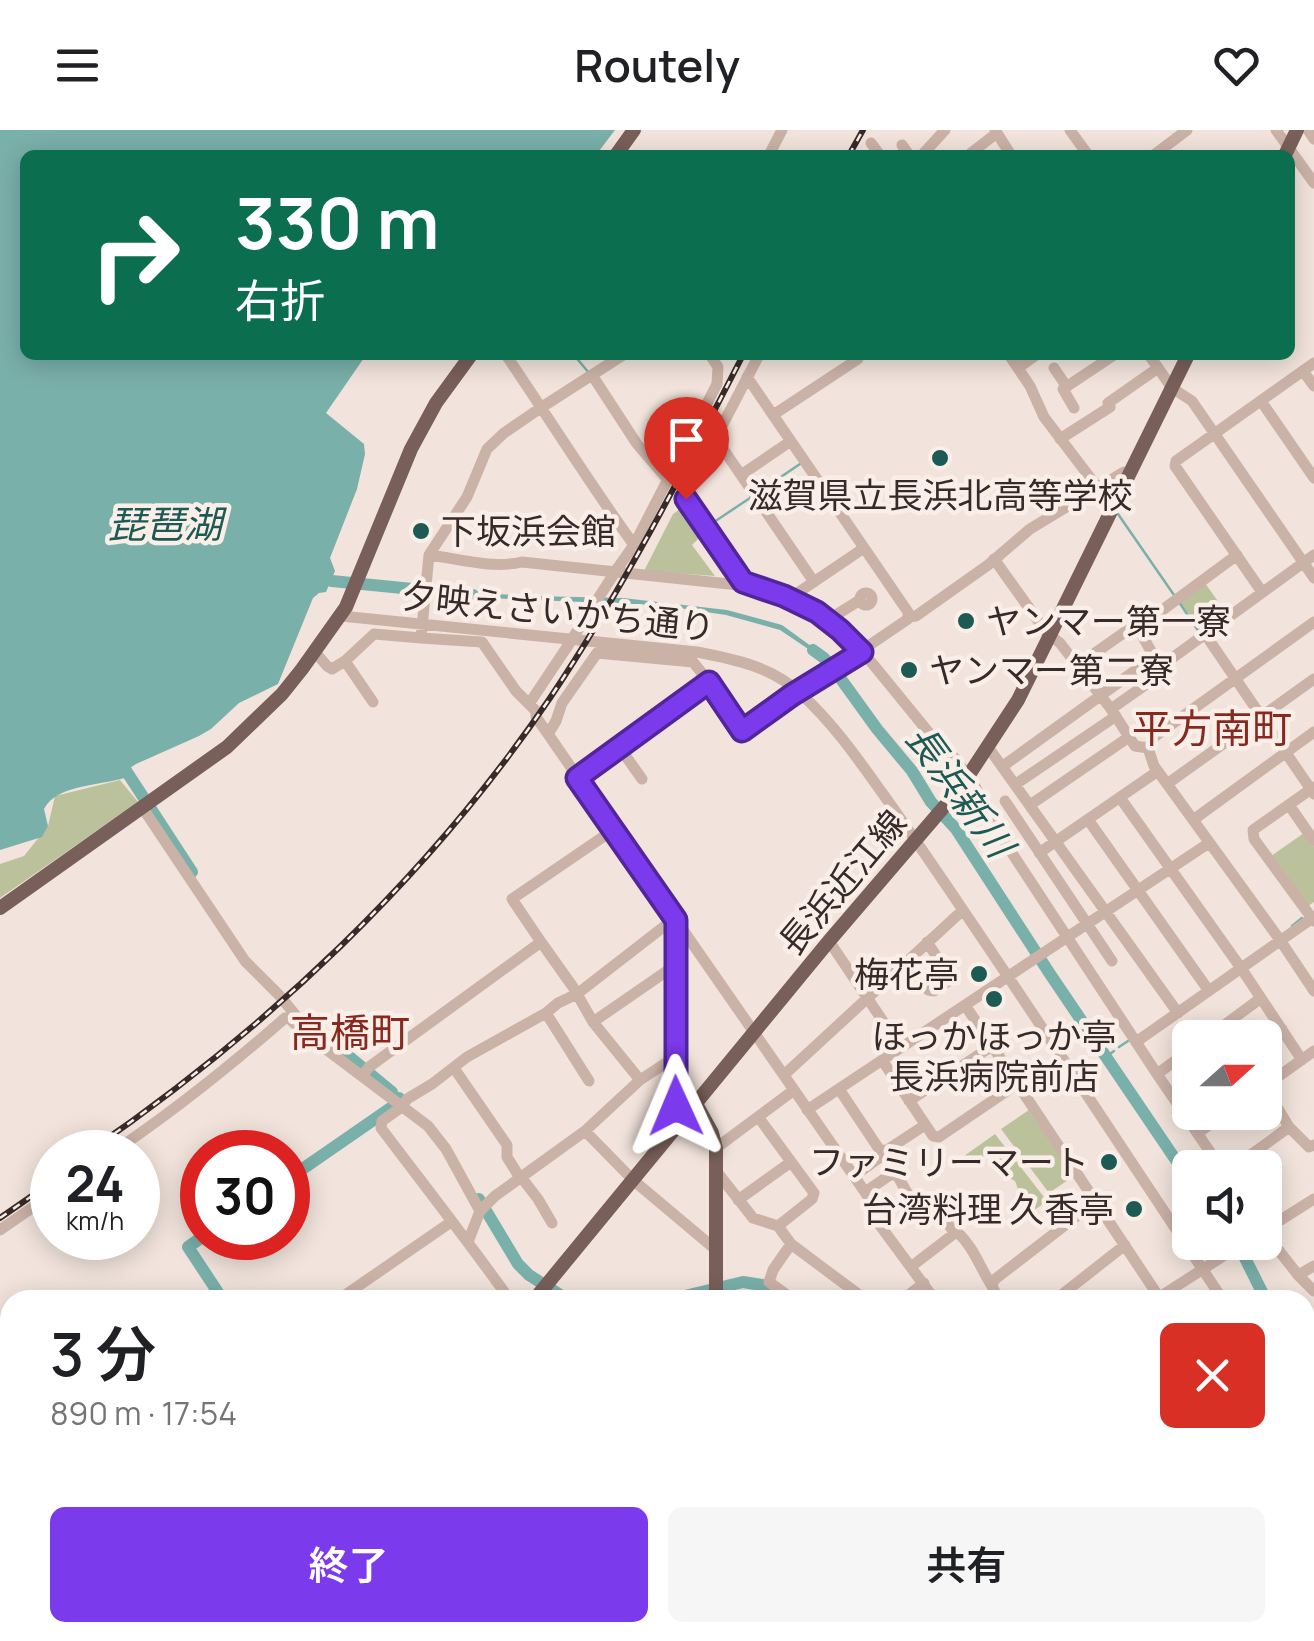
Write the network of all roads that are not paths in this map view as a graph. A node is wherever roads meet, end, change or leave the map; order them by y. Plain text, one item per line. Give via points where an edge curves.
1 (945, 130) edge
2 (1187, 130) edge
3 (1308, 130) edge
4 (996, 132) edge
5 (1168, 136) edge
6 (1314, 139) edge
7 (871, 143) dead end
8 (876, 150) edge
9 (927, 150) edge
10 (975, 150) edge
11 (1295, 162) edge
12 (1314, 184) edge
13 (467, 360) edge
14 (509, 360) edge
15 (615, 360) edge
16 (713, 360) edge
17 (756, 360) edge
18 (853, 360) edge
19 (1012, 360) edge
20 (1029, 360) edge
21 (1107, 360) edge
22 (1152, 360) edge
23 (1186, 360) edge
24 (1309, 367) edge
25 (1018, 368) junction
26 (1054, 368) dead end
27 (1158, 368) junction
28 (592, 374) junction
29 (747, 377) junction
30 (1314, 386) edge
31 (1067, 387) junction
32 (1172, 388) junction
33 (1260, 400) junction
34 (542, 407) junction
35 (1074, 408) dead end
36 (773, 415) junction
37 (1215, 435) junction
38 (715, 437) junction
39 (1060, 439) junction
40 (791, 440) junction
41 (1130, 474) junction
42 (741, 475) junction
43 (1314, 478) edge
44 (668, 479) junction
45 (1098, 488) junction
46 (634, 545) junction
47 (864, 548) junction
48 (1237, 555) junction
49 (429, 557) junction
50 (994, 559) junction
51 (1309, 559) edge
52 (1314, 578) edge
53 (814, 582) junction
54 (751, 586) junction
55 (1262, 592) junction
56 (790, 598) junction
57 (860, 600) dead end
58 (343, 611) junction
59 (909, 617) junction
60 (423, 618) junction
61 (828, 620) junction
62 (1314, 622) edge
63 (1138, 628) junction
64 (1205, 634) junction
65 (1051, 636) junction
66 (421, 638) junction
67 (314, 652) junction
68 (859, 653) junction
69 (1154, 657) junction
70 (345, 661) junction
71 (1078, 665) junction
72 (1158, 676) dead end
73 (1235, 678) junction
74 (1314, 679) edge
75 (709, 682) junction
76 (804, 688) junction
77 (1101, 695) junction
78 (374, 702) dead end
79 (529, 704) junction
80 (1114, 712) junction
81 (1261, 717) junction
82 (1314, 732) edge
83 (548, 734) junction
84 (1130, 736) junction
85 (988, 747) junction
86 (620, 748) junction
87 (1148, 748) junction
88 (1284, 753) junction
89 (1003, 766) junction
90 (1158, 772) junction
91 (577, 778) junction
92 (642, 780) dead end
93 (965, 781) junction
94 (1168, 784) junction
95 (1018, 788) junction
96 (1313, 790) edge
97 (1120, 798) junction
98 (1005, 801) junction
99 (1030, 804) junction
100 (145, 805) junction
101 (1288, 805) junction
102 (987, 815) junction
103 (1089, 820) junction
104 (1193, 820) junction
105 (613, 830) junction
106 (920, 835) junction
107 (1314, 841) edge
108 (1057, 842) junction
109 (1209, 843) junction
110 (1039, 853) junction
111 (1172, 868) junction
112 (1138, 890) junction
113 (0, 908) edge
114 (963, 910) junction
115 (1106, 911) junction
116 (676, 919) junction
117 (1313, 919) edge
118 (1087, 924) junction
119 (1066, 939) junction
120 (1280, 940) junction
121 (830, 941) junction
122 (541, 942) junction
123 (927, 942) junction
124 (908, 960) junction
125 (1112, 961) dead end
126 (676, 964) junction
127 (1241, 968) junction
128 (1012, 974) junction
129 (1210, 991) junction
130 (1314, 992) edge
131 (577, 994) junction
132 (867, 998) junction
133 (1261, 998) junction
134 (965, 1005) junction
135 (546, 1013) junction
136 (1178, 1013) junction
137 (1231, 1020) edge
138 (1276, 1020) edge
139 (593, 1022) junction
140 (1282, 1029) edge
141 (756, 1032) junction
142 (1136, 1042) junction
143 (318, 1044) junction
144 (992, 1046) junction
145 (901, 1048) junction
146 (1314, 1051) edge
147 (676, 1057) junction
148 (882, 1060) junction
149 (1302, 1060) junction
150 (1172, 1063) edge
151 (454, 1068) junction
152 (365, 1072) junction
153 (1156, 1074) junction
154 (1282, 1074) edge
155 (784, 1075) junction
156 (640, 1080) junction
157 (589, 1082) dead end
158 (1018, 1084) junction
159 (838, 1089) junction
160 (794, 1090) junction
161 (1172, 1097) edge
162 (909, 1101) junction
163 (402, 1102) junction
164 (696, 1104) junction
165 (808, 1110) junction
166 (681, 1111) junction
167 (1282, 1115) edge
168 (759, 1118) junction
169 (925, 1125) junction
170 (1289, 1127) junction
171 (143, 1130) edge
172 (1195, 1130) edge
173 (1203, 1130) edge
174 (585, 1131) junction
175 (1198, 1134) junction
176 (716, 1148) junction
177 (1312, 1149) edge
178 (880, 1150) junction
179 (1209, 1150) edge
180 (1258, 1150) edge
181 (791, 1162) junction
182 (717, 1172) junction
183 (854, 1176) junction
184 (520, 1177) junction
185 (633, 1180) junction
186 (865, 1192) junction
187 (1314, 1199) edge
188 (738, 1200) junction
189 (1095, 1202) junction
190 (483, 1208) junction
191 (30, 1209) edge
192 (1282, 1220) edge
193 (451, 1222) junction
194 (552, 1223) dead end
195 (778, 1226) junction
196 (0, 1230) edge
197 (955, 1233) junction
198 (468, 1242) junction
199 (791, 1244) junction
200 (1126, 1245) junction
201 (716, 1248) junction
202 (1282, 1254) edge
203 (1217, 1260) edge
204 (912, 1266) junction
205 (1208, 1266) junction
206 (1314, 1266) edge
207 (1298, 1275) junction
208 (924, 1283) junction
209 (992, 1286) junction
210 (352, 1290) edge
211 (503, 1290) edge
212 (542, 1290) edge
213 (716, 1290) edge
214 (780, 1290) edge
215 (855, 1290) edge
216 (915, 1290) edge
217 (929, 1290) edge
218 (994, 1290) edge
219 (1068, 1290) edge
220 (1152, 1290) edge
221 (1170, 1290) edge
222 (1218, 1290) edge
223 (1313, 1290) edge

1 - 9 street
2 - 5 street
3 - 6 street
4 - 10 street
7 - 8 street
11 - 12 street
13 - 58 main road via 411,449
14 - 34 street
15 - 28 street
16 - 44 street via 719,378
17 - 29 street
18 - 36 street
19 - 25 street
20 - 25 street
21 - 31 street
22 - 27 street
23 - 32 main road, 長浜近江線
24 - 30 street
24 - 33 street
25 - 39 street
26 - 31 street
27 - 32 street
27 - 39 street
28 - 34 street
28 - 44 street
29 - 36 street
29 - 38 street
31 - 35 street via 1063,392
32 - 37 street via 1192,401
32 - 41 main road, 長浜近江線
33 - 37 street
33 - 43 street
34 - 46 street
34 - 49 street via 487,449
36 - 40 street
37 - 48 street via 1175,466
37 - 51 street
38 - 42 street
38 - 54 street via 686,499
39 - 45 street
40 - 42 street
40 - 47 street
41 - 45 street
41 - 65 main road, 長浜近江線
42 - 53 street
44 - 46 street
45 - 50 street
46 - 79 street, bridge
47 - 53 street
47 - 59 street
48 - 55 street
48 - 63 street
49 - 54 street
49 - 60 street
50 - 59 street
50 - 65 street
51 - 52 street
51 - 55 street
53 - 56 street
54 - 56 street
55 - 64 street
56 - 61 street
57 - 61 street
58 - 60 street, 夕映えさいかち通り
58 - 67 main road
59 - 68 street
60 - 66 street
60 - 76 street, 夕映えさいかち通り via 697,652 739,660
61 - 68 street
62 - 73 street
63 - 69 street
63 - 71 street
64 - 69 street via 1164,664
64 - 73 street
65 - 71 street
65 - 85 main road, 長浜近江線
66 - 70 street via 374,634
66 - 79 street via 482,642
67 - 70 street via 332,669
67 - 100 main road via 227,747
68 - 76 street
68 - 93 street via 954,757
69 - 77 street
70 - 78 street
71 - 77 street
72 - 80 street
73 - 81 street
73 - 87 street
74 - 81 street
75 - 76 street via 742,731
75 - 83 street via 693,662 596,653
75 - 86 street
76 - 106 street, 夕映えさいかち通り
77 - 80 street
77 - 89 street
79 - 83 street
80 - 84 street
80 - 95 street
81 - 88 street
81 - 94 street
82 - 88 street
83 - 91 street
84 - 87 street via 1135,746
84 - 99 street
85 - 89 street
85 - 93 main road, 長浜近江線
86 - 91 street
86 - 92 street
87 - 90 street
88 - 96 street
88 - 104 street
89 - 95 street
90 - 94 street
90 - 97 street
91 - 105 street
93 - 102 street via 976,788
93 - 106 main road, 長浜近江線
94 - 104 street
95 - 98 street
95 - 99 street
96 - 101 street
97 - 103 street
97 - 111 street
98 - 102 street
98 - 110 street
99 - 108 street
100 - 113 main road
100 - 143 street via 235,948
101 - 107 street
101 - 117 street via 1254,830 1254,839
102 - 119 street
103 - 108 street
103 - 112 street
104 - 109 street
105 - 116 street
105 - 122 street via 512,899
106 - 114 street, 夕映えさいかち通り
106 - 121 main road, 長浜近江線
108 - 110 street
108 - 115 street
109 - 111 street
109 - 120 street
110 - 118 street
111 - 112 street
111 - 127 street
112 - 115 street
112 - 129 street
114 - 123 street
114 - 128 street, 夕映えさいかち通り
115 - 118 street
115 - 136 street
116 - 126 street
116 - 131 street
116 - 141 street
117 - 120 street
118 - 119 street
118 - 125 street
119 - 128 street
119 - 142 street
120 - 127 street
120 - 130 street
121 - 132 street
121 - 141 main road, 長浜近江線
122 - 131 street
122 - 152 street
123 - 124 street
123 - 124 street via 947,982 928,990
124 - 132 street
126 - 139 street
126 - 147 street
127 - 129 street
127 - 133 street
128 - 134 street
128 - 205 street, 夕映えさいかち通り
129 - 136 street
131 - 135 street
131 - 139 street
132 - 145 street
132 - 155 street
133 - 137 street
133 - 138 street
134 - 144 street
134 - 145 street
135 - 151 street
135 - 157 street
136 - 142 street
139 - 156 street
140 - 149 street
141 - 155 street
141 - 164 main road, 長浜近江線
142 - 153 street
143 - 152 street
143 - 171 street via 285,1018
144 - 158 street
144 - 162 street
145 - 148 street
146 - 149 street
147 - 156 street
147 - 166 street
148 - 159 street
148 - 162 street
149 - 154 street
150 - 153 street
151 - 163 street
151 - 184 street via 507,1145
152 - 163 street
153 - 161 street
155 - 160 street
156 - 174 street
158 - 169 street via 938,1136
158 - 189 street
159 - 165 street
159 - 178 street
160 - 165 street
160 - 168 street
162 - 169 street
163 - 190 street via 446,1149
163 - 193 street via 381,1128
164 - 166 main road, 長浜近江線
164 - 176 main road
165 - 183 street
166 - 185 main road, 長浜近江線
167 - 170 street
168 - 176 street
168 - 181 street
169 - 178 street
170 - 177 street
170 - 180 street
172 - 175 street
173 - 175 street
174 - 184 street
174 - 185 street
175 - 179 street
176 - 182 main road
178 - 183 street via 883,1155
181 - 188 street
181 - 195 street via 814,1193
182 - 188 street
182 - 201 main road
183 - 186 street
184 - 190 street
184 - 194 street
185 - 201 street
185 - 212 main road, 長浜近江線
186 - 197 street via 897,1176 922,1217 941,1215
186 - 204 street via 876,1220
187 - 192 street
188 - 195 street via 753,1218
189 - 200 street
189 - 209 street
190 - 198 street
191 - 196 street
193 - 198 street
193 - 210 street
195 - 199 street
197 - 204 street
197 - 209 street via 970,1245
198 - 211 street
199 - 214 street via 769,1282
199 - 215 street
200 - 219 street
200 - 220 street
201 - 213 main road
202 - 207 street
203 - 205 street
204 - 208 street
205 - 221 street
205 - 222 street, 夕映えさいかち通り
206 - 207 street
207 - 223 street
208 - 216 street
208 - 217 street
209 - 218 street

